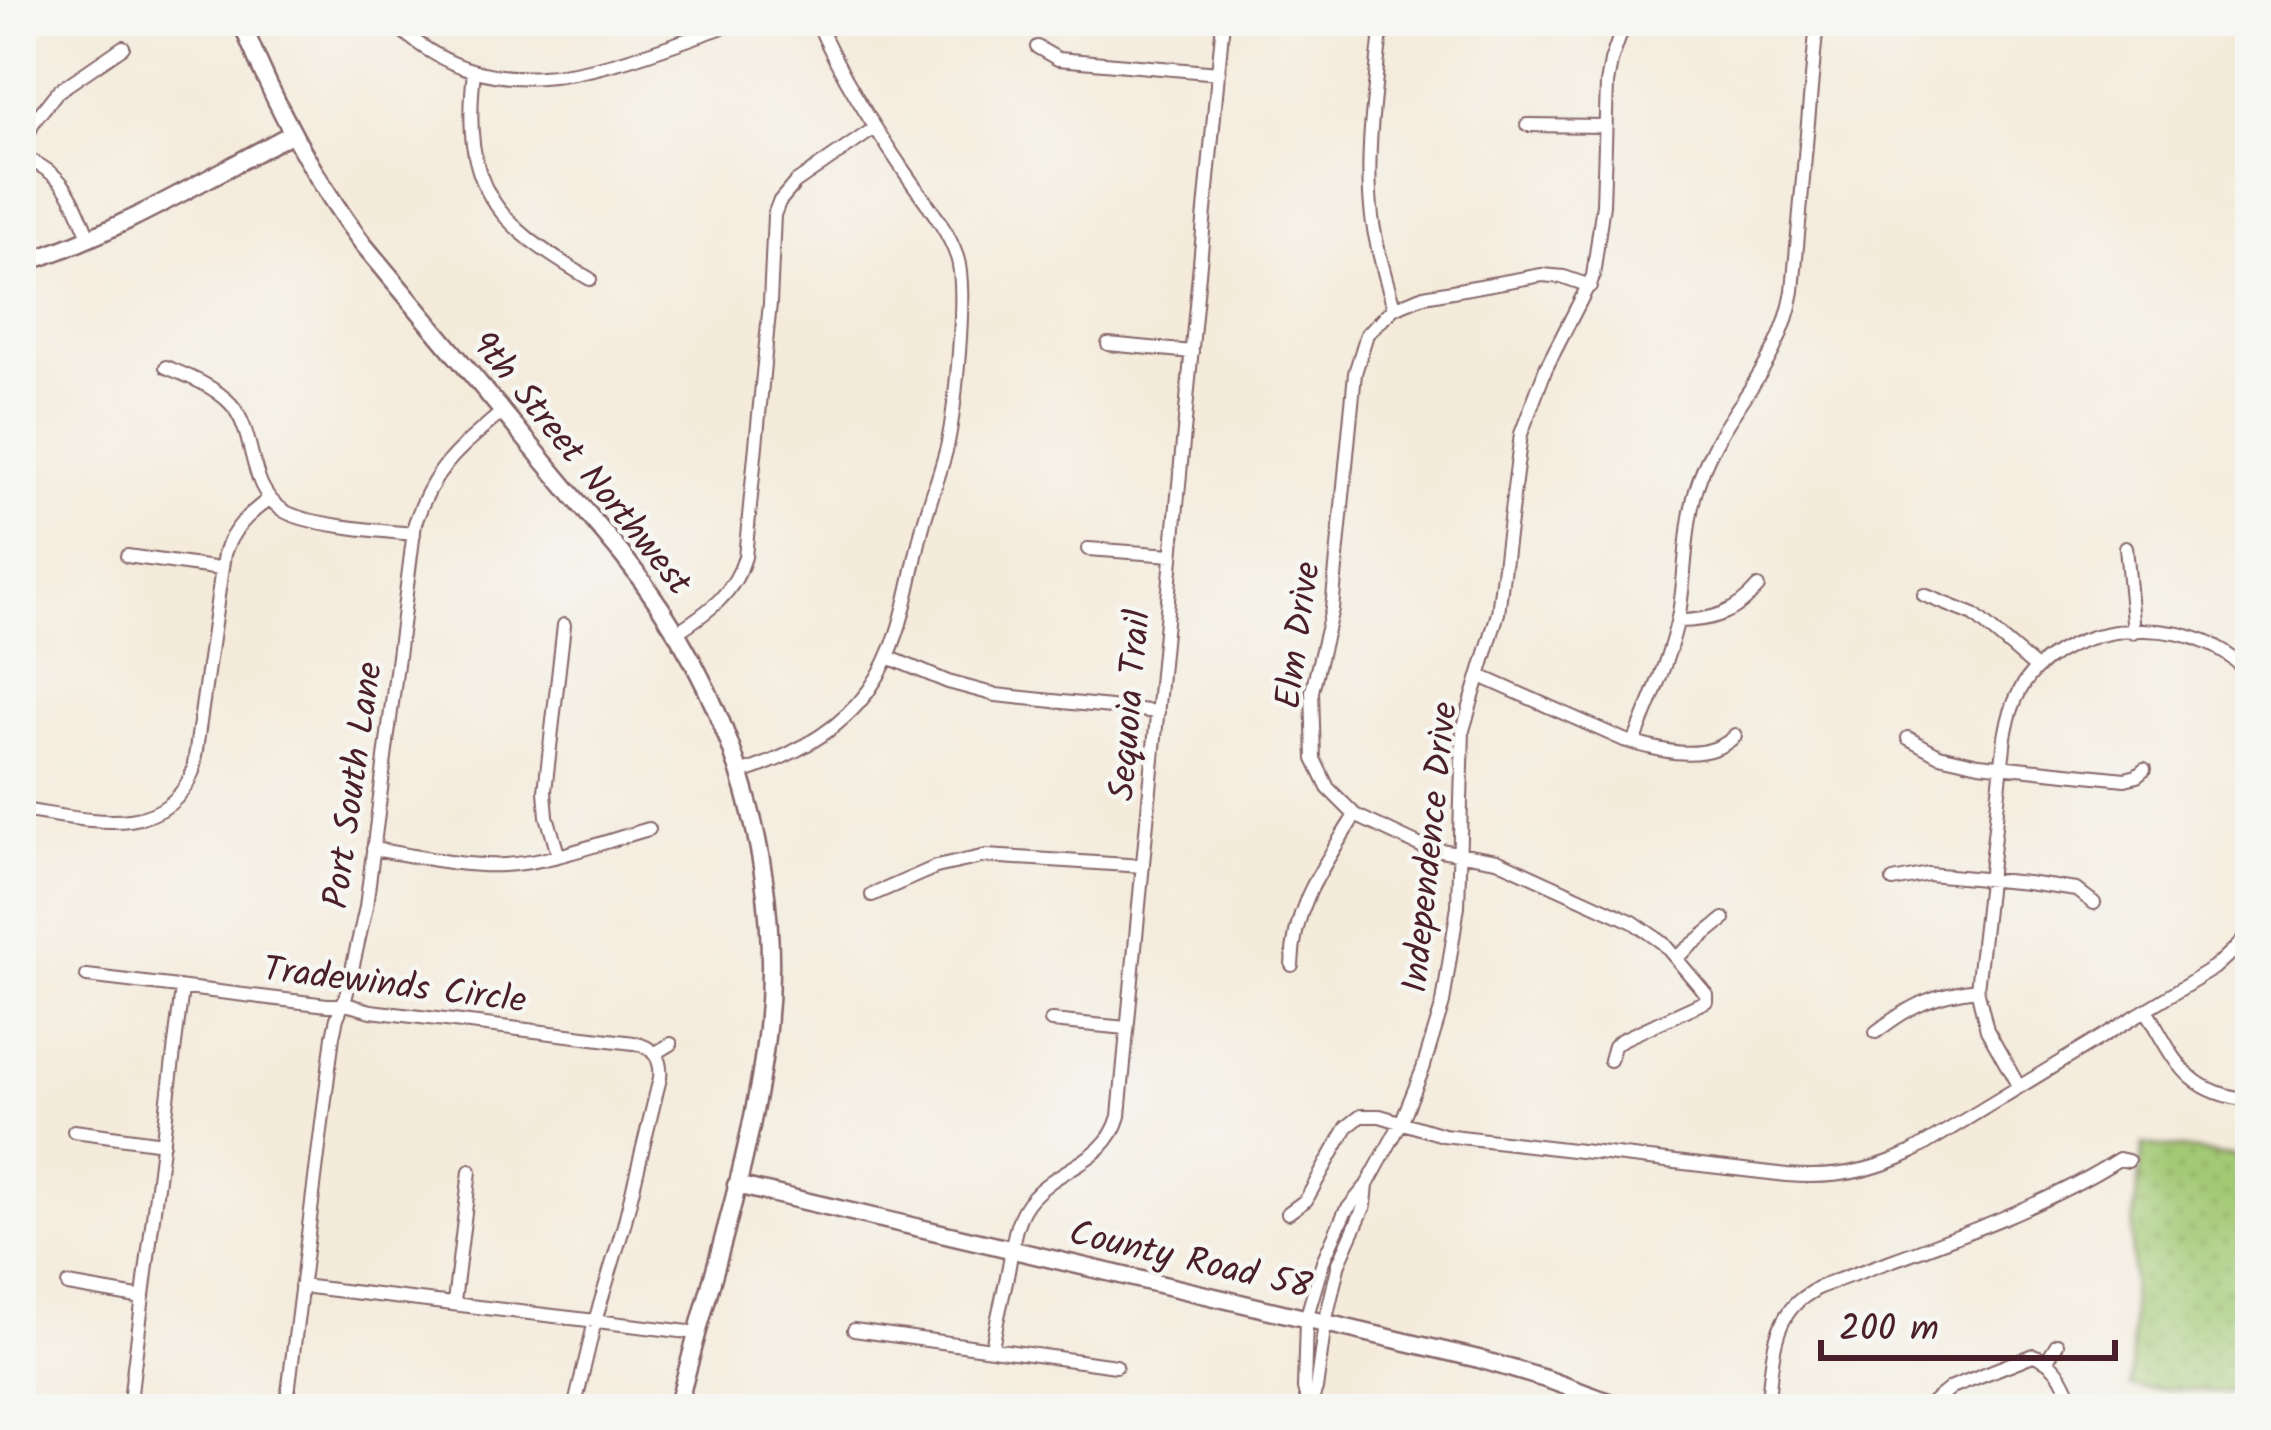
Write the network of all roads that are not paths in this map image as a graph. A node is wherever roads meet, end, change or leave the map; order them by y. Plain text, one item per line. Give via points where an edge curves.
1 (241, 21) edge
2 (392, 21) edge
3 (741, 21) edge
4 (817, 21) edge
5 (1223, 21) edge
6 (1382, 21) edge
7 (1624, 21) edge
8 (1817, 21) edge
9 (123, 47) dead end
10 (1037, 47) dead end
11 (474, 71) junction
12 (1219, 73) junction
13 (1528, 124) dead end
14 (1604, 126) junction
15 (875, 128) junction
16 (293, 133) junction
17 (21, 153) edge
18 (91, 239) junction
19 (21, 264) edge
20 (590, 279) dead end
21 (1590, 286) junction
22 (1394, 308) junction
23 (1108, 344) dead end
24 (1192, 352) junction
25 (166, 368) dead end
26 (502, 412) junction
27 (269, 499) junction
28 (414, 534) junction
29 (2126, 548) dead end
30 (1088, 549) dead end
31 (1172, 555) junction
32 (127, 556) dead end
33 (221, 569) junction
34 (1758, 587) dead end
35 (1924, 595) dead end
36 (1677, 621) junction
37 (564, 625) dead end
38 (677, 632) junction
39 (2134, 632) junction
40 (889, 657) junction
41 (2036, 668) junction
42 (1480, 676) junction
43 (2250, 676) edge
44 (1158, 712) junction
45 (1735, 736) dead end
46 (1908, 738) dead end
47 (1634, 743) junction
48 (2002, 767) junction
49 (2144, 770) dead end
50 (741, 773) junction
51 (21, 810) edge
52 (1354, 815) junction
53 (649, 829) dead end
54 (374, 850) junction
55 (558, 854) junction
56 (1460, 854) junction
57 (1143, 866) junction
58 (1989, 879) junction
59 (1893, 881) dead end
60 (872, 895) dead end
61 (2094, 903) dead end
62 (1724, 919) dead end
63 (2250, 928) edge
64 (1677, 958) junction
65 (1292, 965) dead end
66 (87, 976) dead end
67 (182, 989) junction
68 (1977, 989) junction
69 (342, 1006) junction
70 (2146, 1010) junction
71 (1051, 1021) dead end
72 (1127, 1028) junction
73 (1876, 1032) dead end
74 (670, 1044) dead end
75 (655, 1054) junction
76 (1610, 1060) dead end
77 (2019, 1087) junction
78 (2250, 1100) edge
79 (1401, 1123) junction
80 (74, 1131) dead end
81 (163, 1143) junction
82 (2128, 1161) dead end
83 (470, 1171) dead end
84 (736, 1185) junction
85 (1367, 1185) junction
86 (1288, 1213) dead end
87 (1010, 1250) junction
88 (68, 1286) dead end
89 (301, 1286) junction
90 (143, 1298) junction
91 (454, 1303) junction
92 (1306, 1319) junction
93 (595, 1321) junction
94 (1325, 1323) junction
95 (854, 1330) dead end
96 (697, 1333) junction
97 (2057, 1344) dead end
98 (992, 1348) junction
99 (2047, 1360) junction
100 (1116, 1366) dead end
101 (1310, 1408) edge
102 (137, 1409) edge
103 (286, 1409) edge
104 (574, 1409) edge
105 (677, 1409) edge
106 (1628, 1409) edge
107 (1767, 1409) edge
108 (1925, 1409) edge
109 (2076, 1409) edge

1 - 16 street, 9th Street Northwest
2 - 11 street
3 - 11 street via 580,74 531,79
4 - 15 street
5 - 12 street, Sequoia Trail
6 - 22 street via 1370,186
7 - 14 street, Independence Drive
8 - 36 street via 1788,320 1698,482
9 - 17 street via 57,92
10 - 12 street via 1058,59
11 - 20 street via 471,139 493,205 535,245
12 - 24 street, Sequoia Trail
13 - 14 street
14 - 21 street, Independence Drive
15 - 38 street via 794,183 777,207 745,557 721,601
15 - 40 street via 952,244 962,289 946,448
16 - 18 street
16 - 26 street, 9th Street Northwest via 362,244
17 - 18 street via 60,179
18 - 19 street
21 - 22 street via 1542,275
21 - 42 street, Independence Drive via 1521,434 1498,613
22 - 52 street, Elm Drive via 1367,334 1357,363 1332,609 1312,691 1316,766
23 - 24 street
24 - 31 street, Sequoia Trail
25 - 27 street via 233,407
26 - 28 street, Port South Lane via 445,462
26 - 38 street, 9th Street Northwest
27 - 28 street via 296,517
27 - 33 street via 230,539
28 - 54 street, Port South Lane
29 - 39 street
30 - 31 street
31 - 44 street, Sequoia Trail
32 - 33 street
33 - 51 street via 195,760 177,799 125,821
34 - 36 street via 1730,612
35 - 41 street via 1974,615
36 - 47 street
37 - 55 street via 545,778
38 - 50 street, 9th Street Northwest
39 - 41 street via 2088,638
39 - 43 street via 2198,637
40 - 44 street via 996,695
40 - 50 street via 856,706 822,736
41 - 48 street via 2012,707
42 - 47 street
42 - 56 street, Independence Drive via 1463,730
44 - 57 street, Sequoia Trail
45 - 47 street via 1699,752
46 - 48 street via 1951,759
48 - 49 street via 2126,779
48 - 58 street
50 - 84 street, 9th Street Northwest via 764,878 770,978 759,1083
52 - 56 street, Elm Drive
52 - 65 street via 1299,915
53 - 55 street
54 - 55 street via 481,865
54 - 69 street, Port South Lane
56 - 64 street, Elm Drive via 1498,860 1634,922
56 - 79 street, Independence Drive via 1443,1003
57 - 60 street via 986,856
57 - 72 street, Sequoia Trail
58 - 59 street via 1928,874
58 - 61 street via 2077,890
58 - 68 street
62 - 64 street
63 - 70 street via 2215,968
64 - 76 street via 1706,1001 1621,1040
66 - 67 street, Tradewinds Circle
67 - 69 street, Tradewinds Circle
67 - 81 street
68 - 73 street via 1924,1000
68 - 77 street via 1987,1030
69 - 75 street, Tradewinds Circle via 634,1043
69 - 89 street, Port South Lane
70 - 77 street
70 - 78 street via 2194,1081
71 - 72 street
72 - 87 street, Sequoia Trail via 1113,1133 1033,1196
74 - 75 street
75 - 93 street via 660,1078
77 - 79 street via 1898,1159 1824,1177 1443,1135
79 - 85 street, Independence Drive
79 - 86 street via 1360,1116 1347,1126 1306,1200
80 - 81 street
81 - 90 street
82 - 107 street via 1798,1300 1777,1336
83 - 91 street
84 - 87 street, County Road 58
84 - 96 street, 9th Street Northwest
85 - 92 street, Independence Drive via 1336,1228
85 - 94 street, Independence Drive
87 - 92 street, County Road 58
87 - 98 street, Sequoia Trail
88 - 90 street
89 - 91 street
89 - 103 street, Port South Lane
90 - 102 street via 131,1394
91 - 93 street
92 - 94 street, County Road 58
92 - 101 street, Independence Drive
93 - 96 street
93 - 104 street
94 - 101 street, Independence Drive
94 - 106 street, County Road 58 via 1503,1366
95 - 98 street
96 - 105 street, 9th Street Northwest
97 - 99 street
98 - 100 street
99 - 108 street via 2027,1357 1963,1382
99 - 109 street

